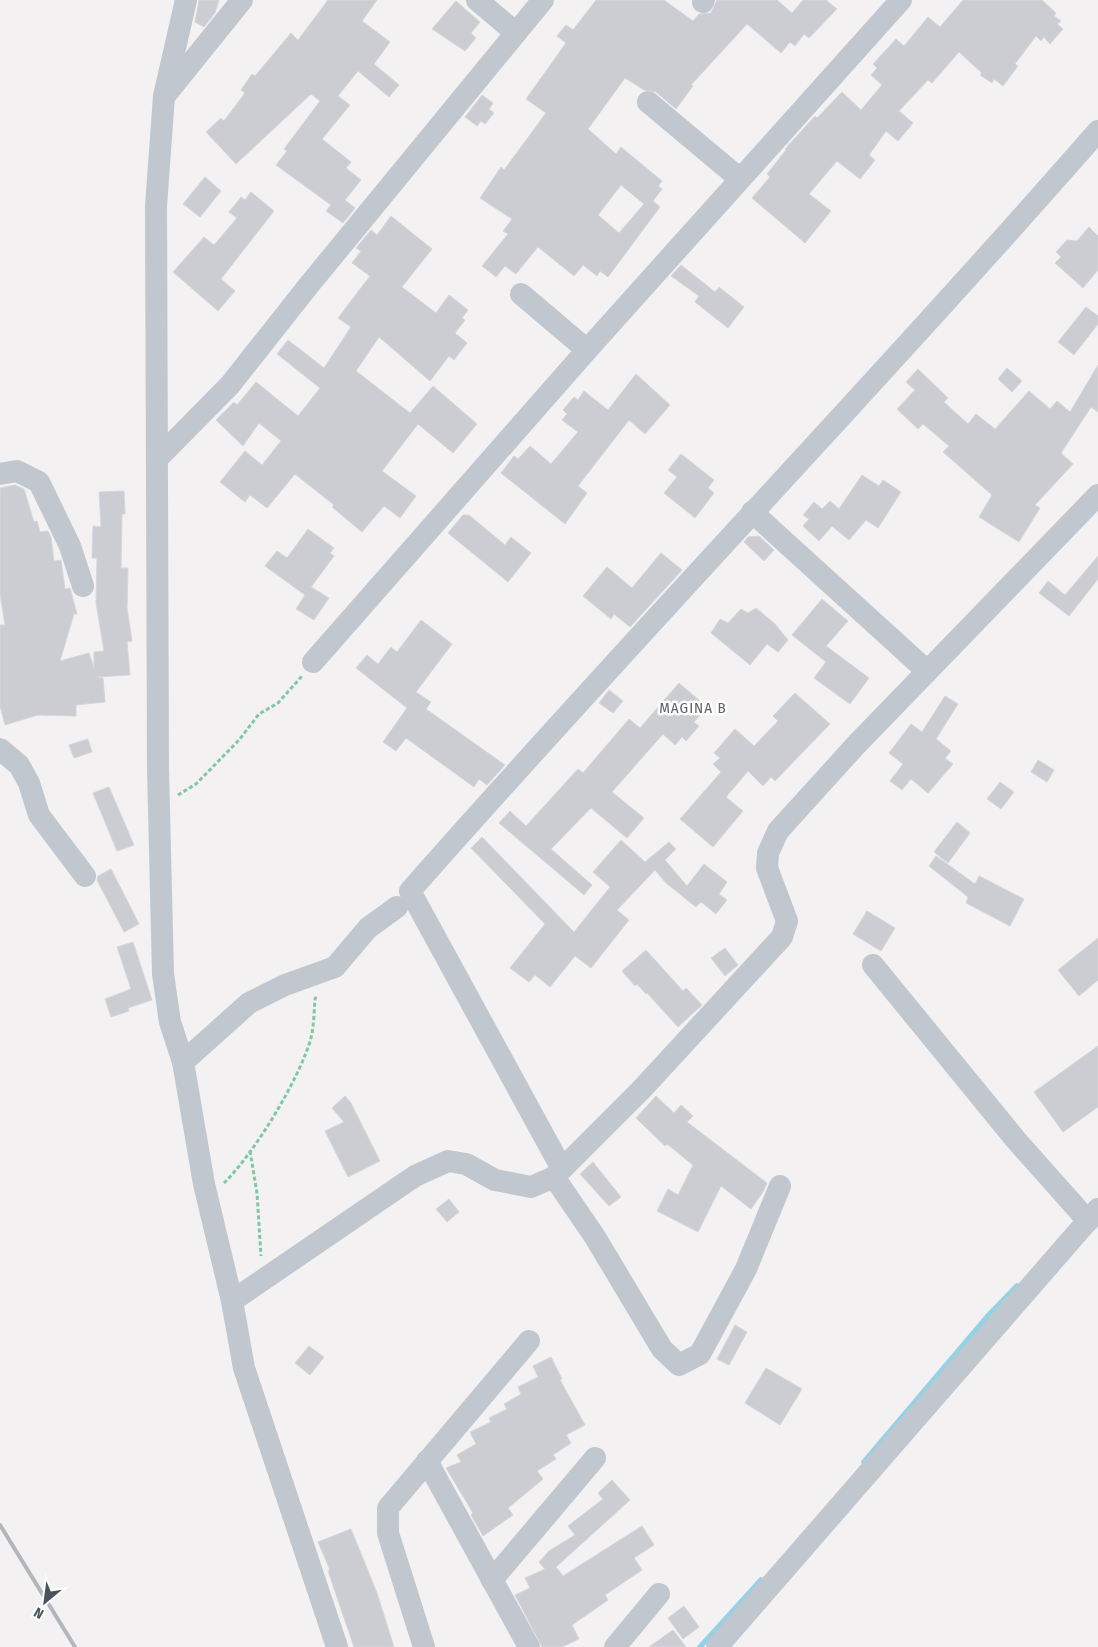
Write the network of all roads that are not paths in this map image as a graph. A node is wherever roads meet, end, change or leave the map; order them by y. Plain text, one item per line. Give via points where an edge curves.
1 (186, 0) edge
2 (242, 0) edge
3 (477, 0) edge
4 (543, 0) edge
5 (901, 0) edge
6 (516, 33) junction
7 (164, 96) junction
8 (648, 102) dead end
9 (1098, 131) edge
10 (740, 179) junction
11 (521, 294) dead end
12 (587, 350) junction
13 (157, 459) junction
14 (0, 474) edge
15 (1098, 495) edge
16 (752, 512) junction
17 (83, 586) dead end
18 (313, 662) road end
19 (927, 671) junction
20 (0, 749) edge
21 (85, 876) dead end
22 (398, 907) dead end
23 (873, 965) dead end
24 (183, 1062) junction
25 (558, 1173) junction
26 (780, 1186) dead end
27 (1093, 1215) edge
28 (232, 1301) junction
29 (529, 1341) dead end
30 (595, 1458) dead end
31 (427, 1461) junction
32 (492, 1580) junction
33 (659, 1594) dead end
34 (337, 1647) edge
35 (424, 1647) edge
36 (529, 1647) edge
37 (616, 1647) edge
38 (717, 1647) edge

1 - 7 street
2 - 7 street
3 - 6 street
4 - 6 street
5 - 10 street
6 - 13 street via 308,285 230,385
7 - 13 street via 156,206
8 - 10 street
9 - 16 street via 961,287
10 - 12 street
11 - 12 street
12 - 18 street
13 - 24 street via 163,974 170,1022
14 - 17 street via 17,471 39,482 70,546
15 - 19 street
16 - 19 street
16 - 25 street via 410,891
19 - 25 street via 778,830 768,853 767,868 787,921 782,937 641,1090
20 - 21 street via 19,765 39,815
22 - 24 street via 368,928 335,967 285,985 249,1003
23 - 27 street via 1016,1140
24 - 28 street via 207,1199
25 - 26 street via 662,1349 680,1365 700,1354 746,1269
25 - 28 street via 531,1188 495,1180 466,1164 448,1161 415,1176
27 - 38 street
28 - 34 street via 244,1368
29 - 31 street
30 - 32 street
31 - 32 street
31 - 35 street via 388,1508 388,1533
32 - 36 street
33 - 37 street

